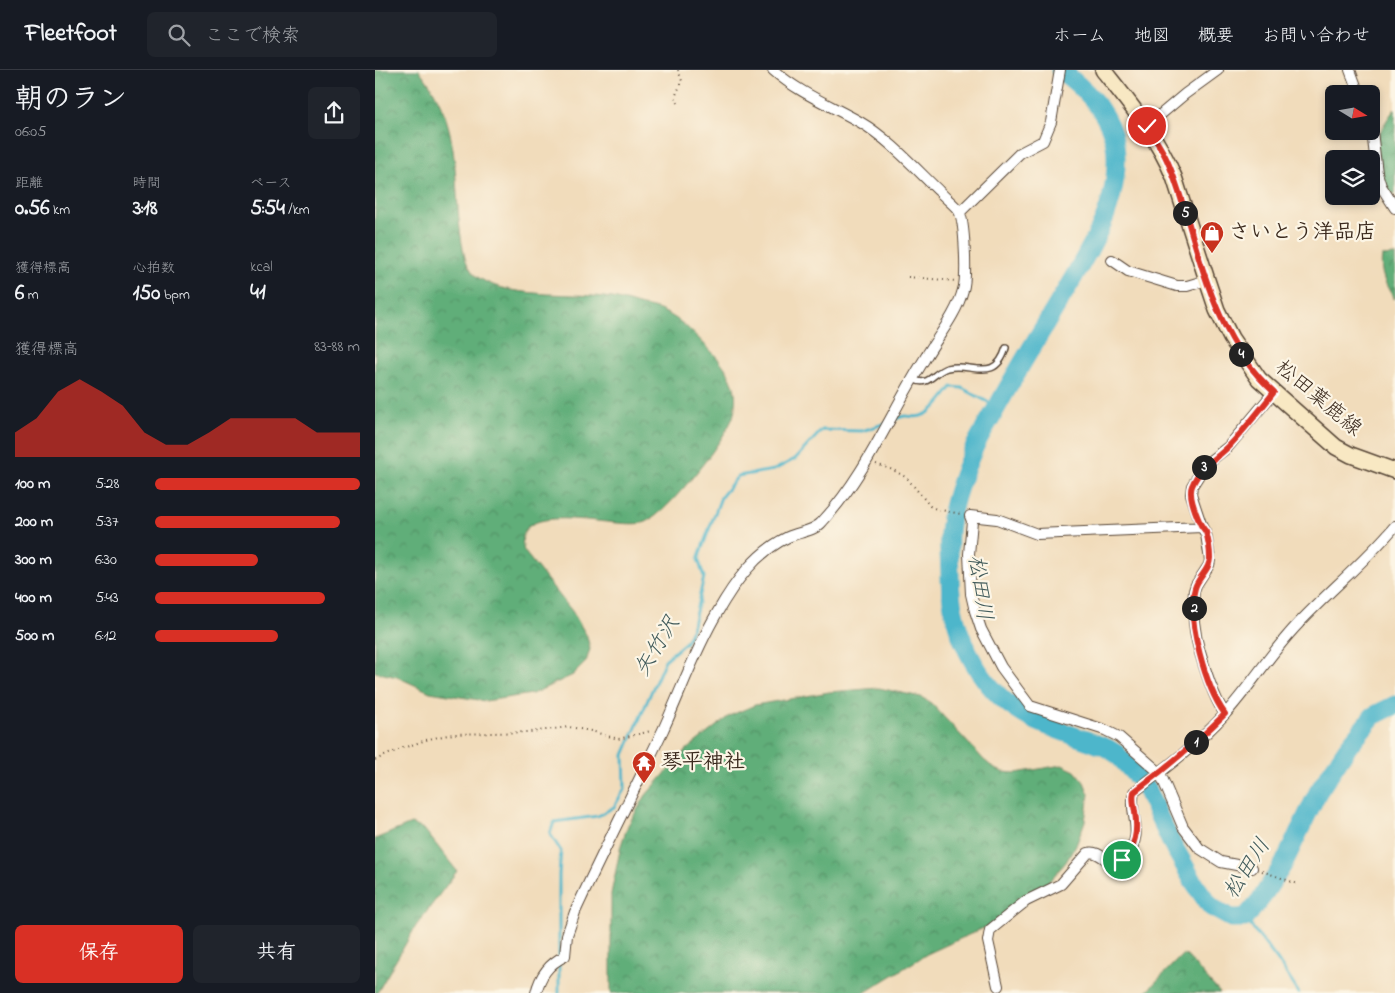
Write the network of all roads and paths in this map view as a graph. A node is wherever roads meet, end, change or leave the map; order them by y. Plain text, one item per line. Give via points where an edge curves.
1 (678, 70) edge
2 (773, 70) edge
3 (1060, 70) edge
4 (1103, 70) edge
5 (1218, 70) edge
6 (1350, 70) edge
7 (1356, 85) edge
8 (678, 103) dead end
9 (1147, 126) junction
10 (1373, 140) edge
11 (1395, 208) edge
12 (959, 212) junction
13 (1112, 260) dead end
14 (908, 277) dead end
15 (1207, 280) junction
16 (965, 281) junction
17 (1006, 348) dead end
18 (913, 379) junction
19 (1274, 392) junction
20 (867, 461) junction
21 (1395, 471) edge
22 (970, 516) junction
23 (1395, 526) edge
24 (1202, 527) junction
25 (1225, 714) junction
26 (663, 728) junction
27 (375, 760) edge
28 (1158, 774) junction
29 (1252, 868) joint
30 (1299, 884) dead end
31 (999, 986) dead end
32 (536, 993) edge

1 - 8 path via 682,81 675,98
2 - 12 street via 810,97 862,123 900,154
3 - 12 street via 1051,122 1043,141 1020,153
4 - 9 main road, 松田葉鹿線
5 - 9 street
6 - 7 street
9 - 15 main road, 松田葉鹿線 via 1174,177
10 - 11 street via 1381,186
12 - 16 street via 965,247
13 - 15 street via 1128,271 1177,286
14 - 16 path
15 - 19 main road, 松田葉鹿線 via 1231,338 1259,379
16 - 18 street via 960,300
17 - 18 lane via 998,364 991,368 949,368 925,382
18 - 20 street
19 - 21 main road, 松田葉鹿線 via 1336,446
19 - 24 street via 1228,447 1206,464 1192,486 1191,494
20 - 22 path via 903,475 930,506
20 - 26 street via 820,525 788,537 768,550 739,578 715,615
22 - 24 street via 997,519 1037,534
22 - 28 street via 971,594 981,628 1001,668 1031,706 1111,733 1131,747
23 - 25 street via 1297,625
24 - 25 street via 1210,560 1194,591 1194,630 1198,652
25 - 28 street
26 - 27 path via 618,739 569,727 530,732 453,734 429,739
26 - 32 street via 575,912 567,935 565,956 544,972
28 - 29 street via 1183,828 1199,848 1221,862
28 - 31 street via 1133,794 1134,843 1119,863 1088,853 1061,884 1026,901 990,930 987,941
29 - 30 path

